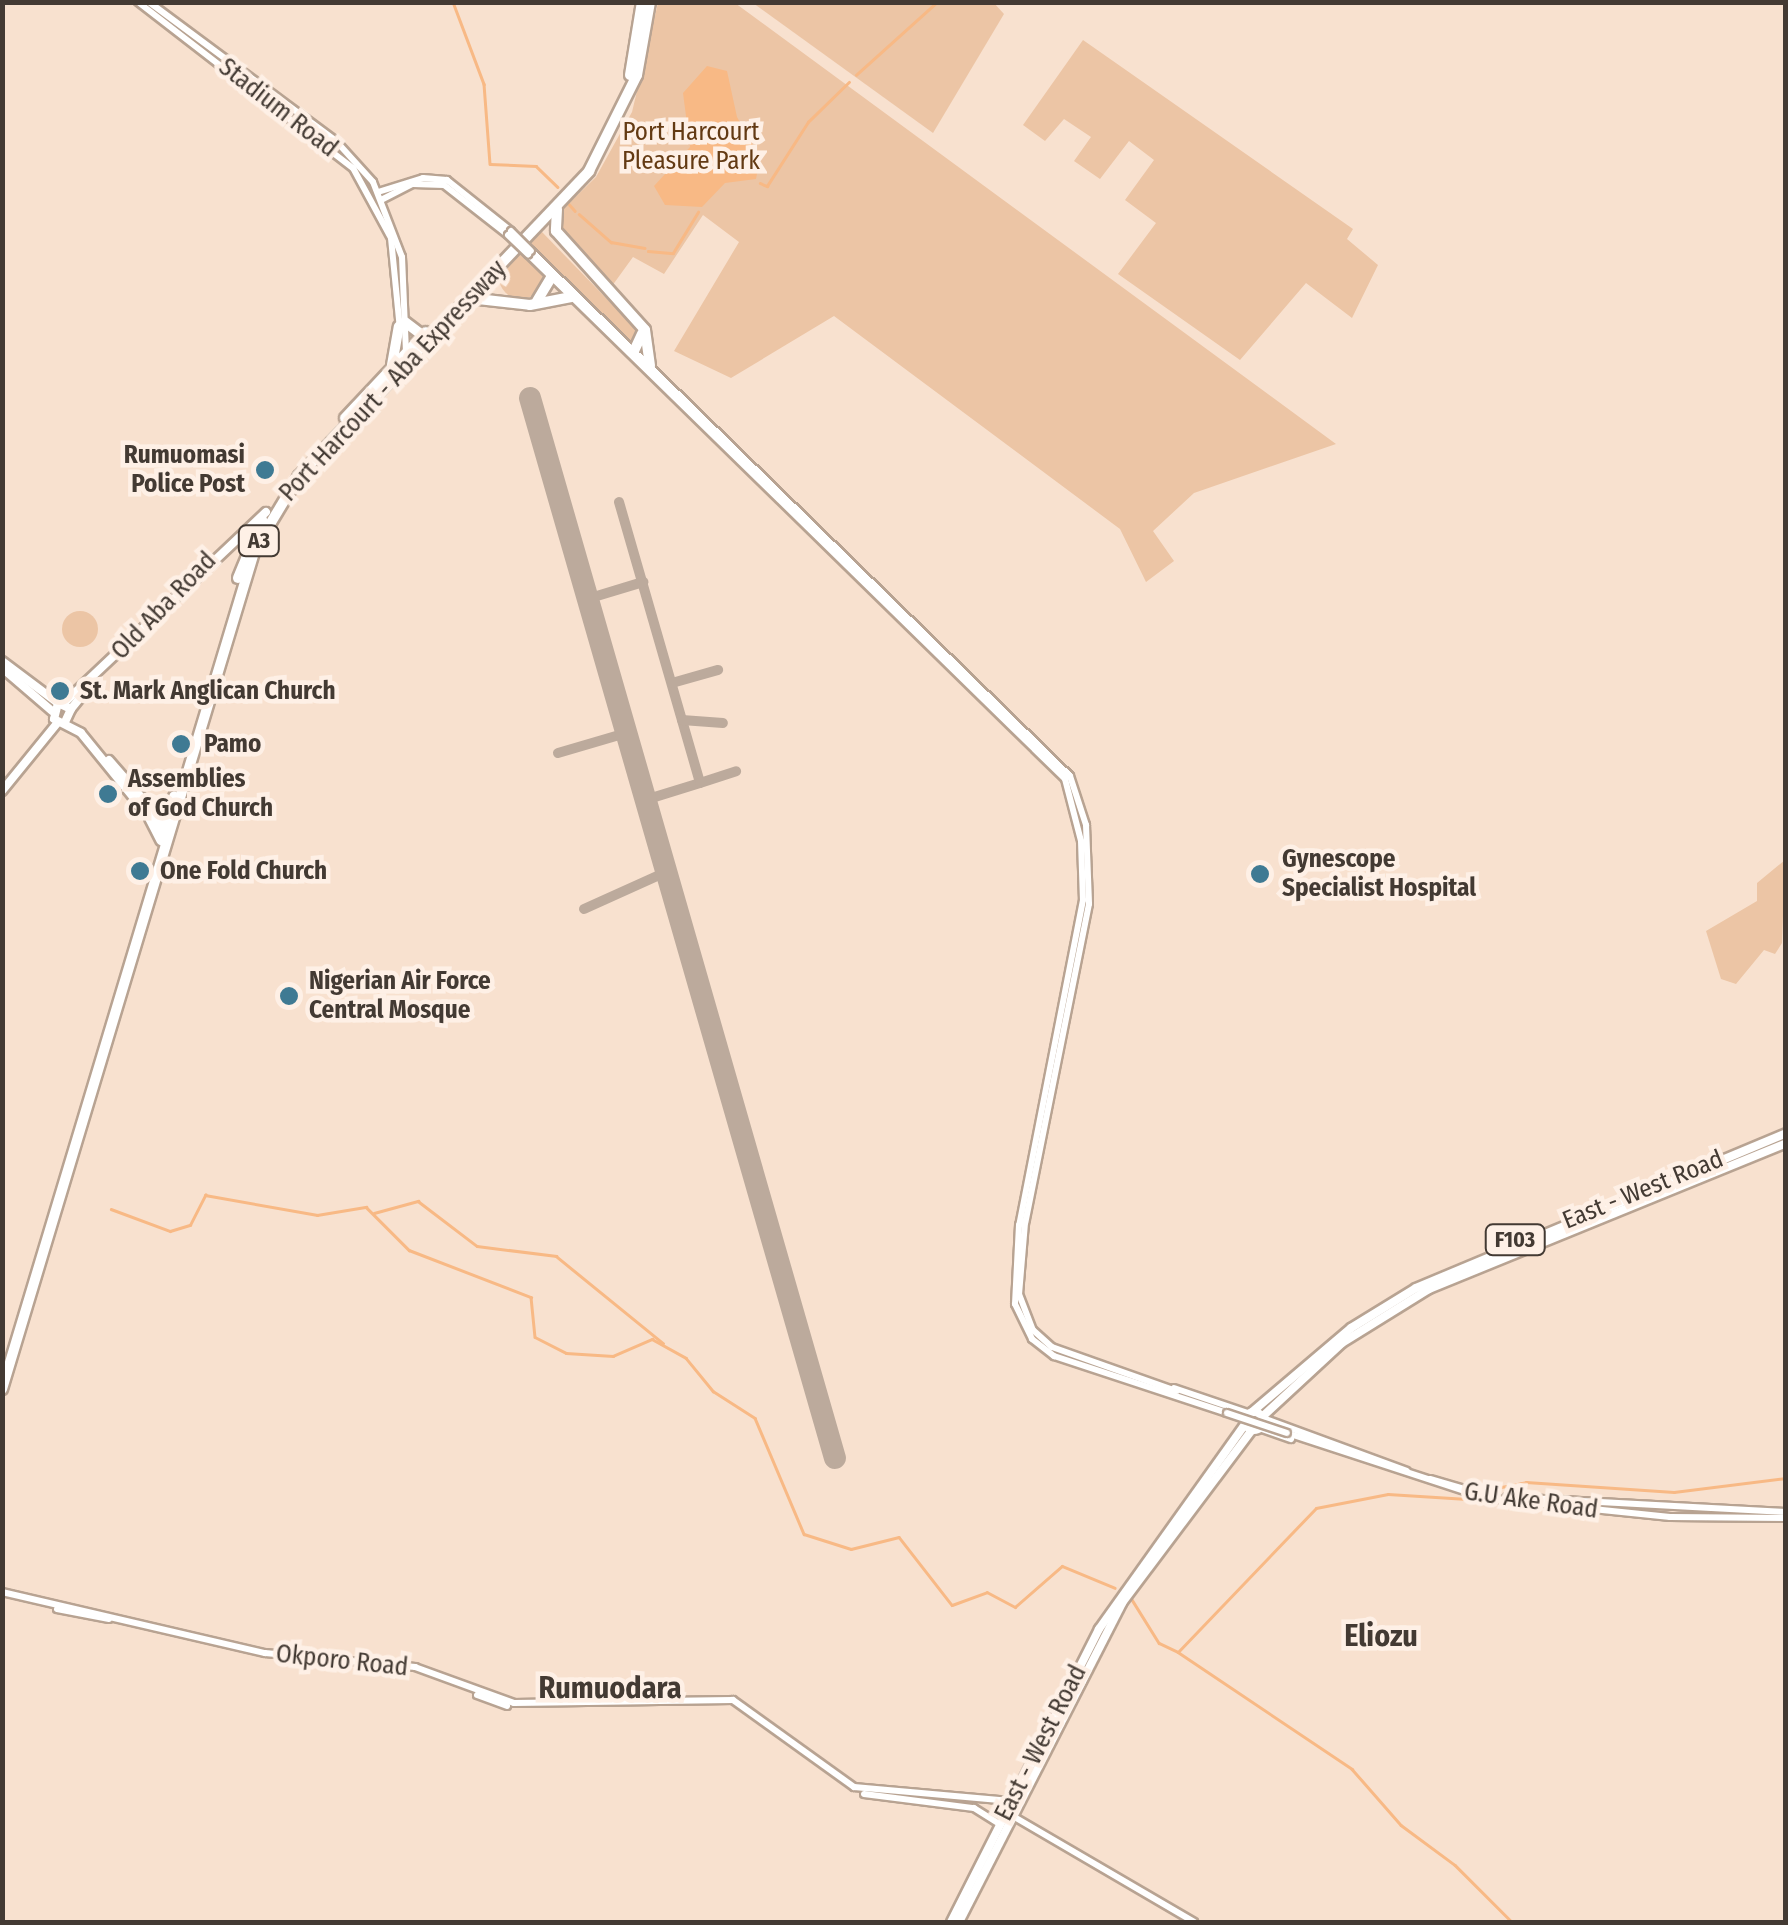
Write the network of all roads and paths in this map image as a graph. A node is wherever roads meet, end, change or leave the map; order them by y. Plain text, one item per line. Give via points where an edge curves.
1 (138, 2) edge
2 (149, 2) edge
3 (646, 2) edge
4 (378, 197) junction
5 (558, 205) junction
6 (528, 236) junction
7 (530, 252) junction
8 (494, 272) junction
9 (552, 278) junction
10 (571, 297) junction
11 (468, 298) junction
12 (402, 325) junction
13 (423, 335) junction
14 (634, 351) junction
15 (403, 354) junction
16 (650, 366) junction
17 (391, 367) junction
18 (266, 512) junction
19 (252, 547) junction
20 (2, 661) edge
21 (2, 668) edge
22 (62, 713) junction
23 (2, 783) edge
24 (2, 791) edge
25 (171, 808) junction
26 (152, 815) junction
27 (169, 826) junction
28 (162, 840) junction
29 (1786, 1133) edge
30 (1786, 1142) edge
31 (59, 1190) junction
32 (55, 1204) junction
33 (2, 1371) edge
34 (1126, 1377) junction
35 (2, 1389) edge
36 (1229, 1414) junction
37 (1262, 1417) junction
38 (1250, 1422) junction
39 (1238, 1433) junction
40 (1406, 1473) junction
41 (1786, 1515) edge
42 (2, 1594) edge
43 (1010, 1801) junction
44 (988, 1808) junction
45 (1011, 1815) junction
46 (1000, 1824) junction
47 (951, 1922) edge
48 (959, 1922) edge
49 (1194, 1922) edge

1 - 4 main road, Stadium Road via 322,140
2 - 4 main road, Stadium Road via 336,141
3 - 5 highway, Port Harcourt - Aba Expressway / A3 via 623,112
3 - 13 highway, Port Harcourt - Aba Expressway / A3 via 630,75 597,148
4 - 7 main road, bridge via 414,184 450,186
4 - 12 main road, Stadium Road via 398,266
5 - 6 highway, Port Harcourt - Aba Expressway / A3
5 - 16 highway via 554,228 645,330
6 - 8 highway, Port Harcourt - Aba Expressway / A3
6 - 14 highway via 546,230 556,238 641,332
7 - 9 main road
7 - 14 main road
8 - 9 highway via 495,290 530,302 544,297
8 - 11 highway, Port Harcourt - Aba Expressway / A3
9 - 10 main road
10 - 11 highway via 530,305
10 - 34 main road via 1065,780 1082,841 1083,900 1018,1225 1013,1294 1040,1347
11 - 19 highway, Port Harcourt - Aba Expressway / A3 via 299,476
12 - 13 highway
12 - 15 main road, Stadium Road
12 - 17 highway
13 - 15 highway, Port Harcourt - Aba Expressway / A3
14 - 16 main road
15 - 17 highway, Port Harcourt - Aba Expressway / A3
16 - 34 main road via 1047,748 1076,788 1088,843 1089,904 1025,1223 1019,1294 1045,1342
17 - 18 highway, Port Harcourt - Aba Expressway / A3
18 - 19 highway, Port Harcourt - Aba Expressway / A3
18 - 22 main road, Old Aba Road
19 - 22 main road, Old Aba Road via 232,541
19 - 25 highway, Port Harcourt - Aba Expressway / A3
19 - 27 highway, Port Harcourt - Aba Expressway / A3
20 - 22 main road
21 - 22 main road
22 - 23 main road, Old Aba Road
22 - 24 main road, Old Aba Road
22 - 26 main road
25 - 26 highway
25 - 27 highway, Port Harcourt - Aba Expressway / A3
26 - 27 main road
26 - 28 highway
27 - 28 highway, Port Harcourt - Aba Expressway / A3
27 - 31 highway, Port Harcourt - Aba Expressway / A3
28 - 31 highway, Port Harcourt - Aba Expressway / A3
29 - 38 main road, East - West Road / F103 via 1416,1288 1351,1328
30 - 37 main road, East - West Road / F103 via 1446,1280 1352,1336
31 - 32 highway, A3
32 - 33 highway, A3
32 - 35 highway, A3
34 - 36 main road
34 - 38 main road
36 - 38 main road
36 - 39 main road
36 - 40 main road, bridge
37 - 38 main road
37 - 40 main road
38 - 39 main road, East - West Road / F103
38 - 40 main road
38 - 45 main road, East - West Road / F103 via 1122,1603
39 - 43 main road, East - West Road / F103 via 1099,1629
40 - 41 main road, G.U Ake Road via 1528,1504
42 - 44 main road, Okporo Road via 262,1656 414,1671 544,1709 638,1700 730,1704 846,1788
43 - 44 main road, Okporo Road
43 - 46 main road, East - West Road / F103
44 - 46 main road
45 - 48 main road, East - West Road / F103
45 - 49 main road
46 - 47 main road, East - West Road / F103

